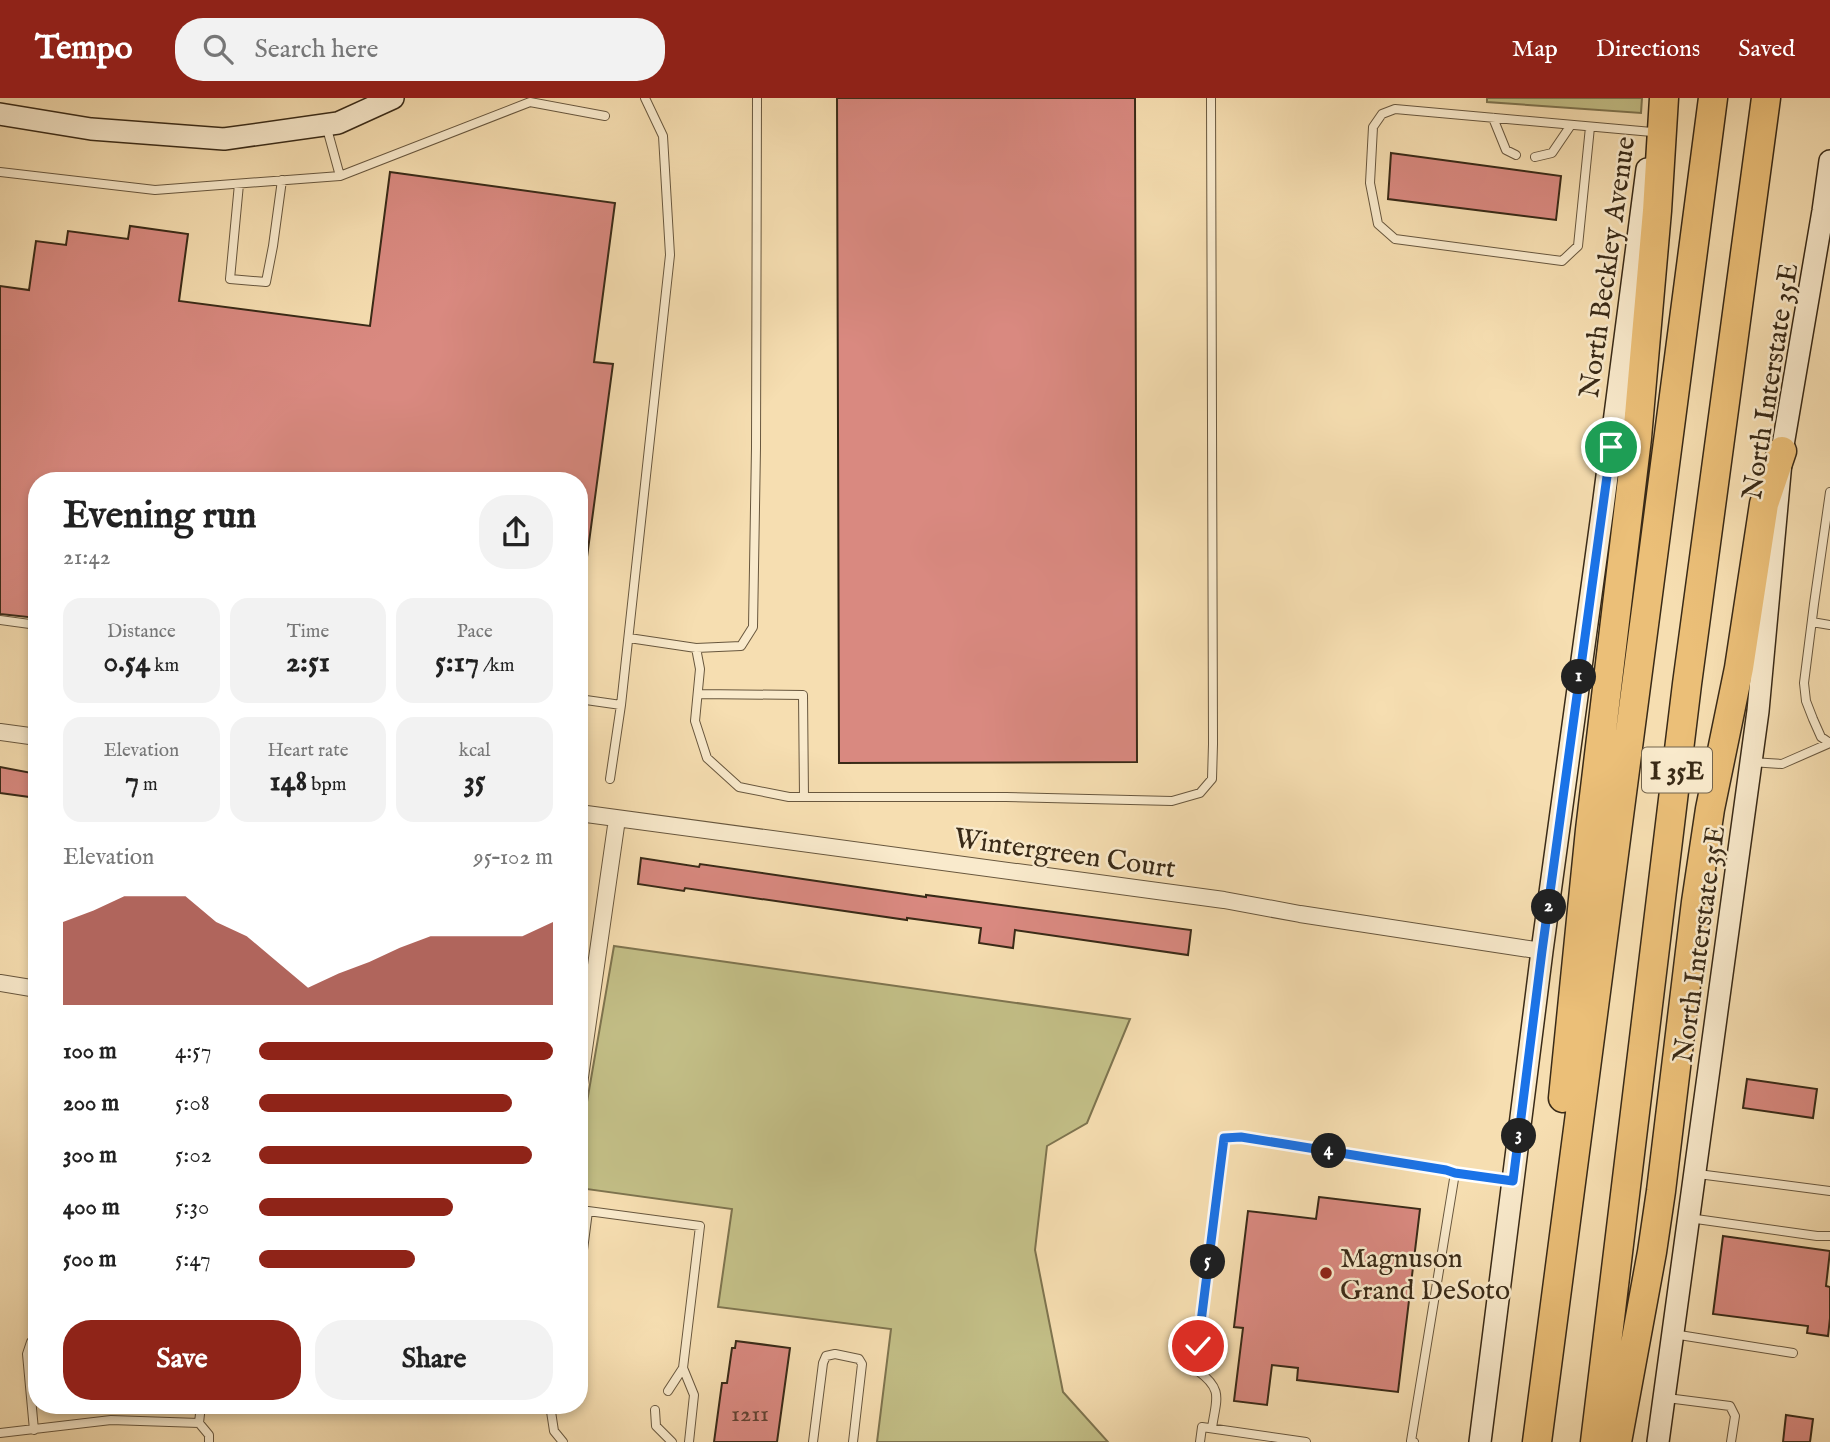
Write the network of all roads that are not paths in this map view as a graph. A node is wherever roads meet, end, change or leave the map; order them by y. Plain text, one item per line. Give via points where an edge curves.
1 (393, 98) edge
2 (645, 98) edge
3 (757, 98) edge
4 (1211, 98) edge
5 (1657, 98) edge
6 (1664, 98) edge
7 (1713, 98) edge
8 (1766, 98) edge
9 (0, 114) edge
10 (605, 116) dead end
11 (1493, 118) junction
12 (326, 125) junction
13 (1571, 125) junction
14 (1590, 127) junction
15 (1653, 132) junction
16 (1516, 155) dead end
17 (1535, 157) dead end
18 (1830, 161) edge
19 (0, 172) edge
20 (340, 176) junction
21 (282, 180) junction
22 (239, 184) junction
23 (1783, 451) junction
24 (1830, 492) edge
25 (0, 620) edge
26 (1812, 622) junction
27 (28, 624) edge
28 (1830, 625) edge
29 (629, 638) junction
30 (696, 648) junction
31 (698, 694) junction
32 (588, 700) edge
33 (621, 705) junction
34 (0, 732) edge
35 (28, 736) edge
36 (1830, 743) edge
37 (1751, 762) junction
38 (610, 779) dead end
39 (804, 797) junction
40 (588, 814) edge
41 (617, 818) junction
42 (1542, 951) junction
43 (0, 984) edge
44 (28, 988) edge
45 (588, 1015) edge
46 (1455, 1173) junction
47 (1695, 1173) junction
48 (1513, 1181) junction
49 (1830, 1191) edge
50 (588, 1211) edge
51 (1689, 1219) junction
52 (1830, 1236) edge
53 (1673, 1334) junction
54 (1793, 1353) dead end
55 (683, 1368) junction
56 (668, 1391) dead end
57 (1664, 1397) junction
58 (654, 1410) dead end
59 (33, 1414) edge
60 (200, 1414) edge
61 (551, 1414) edge
62 (199, 1423) junction
63 (1212, 1428) junction
64 (34, 1430) junction
65 (0, 1433) edge
66 (209, 1442) edge
67 (564, 1442) edge
68 (672, 1442) edge
69 (689, 1442) edge
70 (813, 1442) edge
71 (853, 1442) edge
72 (1200, 1442) edge
73 (1306, 1442) edge
74 (1411, 1442) edge
75 (1480, 1442) edge
76 (1537, 1442) edge
77 (1595, 1442) edge
78 (1617, 1442) edge
79 (1658, 1442) edge
80 (1731, 1442) edge

1 - 12 main road
2 - 29 lane via 663,136 670,255
3 - 30 lane via 753,627 741,646
4 - 39 lane via 1212,779 1200,793 1172,801
5 - 15 main road, North Beckley Avenue
6 - 76 highway via 1637,438 1548,1236
7 - 76 highway, I 35E
8 - 77 highway, I 35E via 1687,684
9 - 12 main road via 91,129 224,139
10 - 20 lane via 530,102
11 - 13 lane
11 - 14 lane via 1395,109 1382,114 1373,127 1370,183 1378,224 1395,239 1562,261 1578,246
11 - 16 lane via 1506,150
12 - 20 lane
13 - 14 lane
13 - 17 lane via 1552,153
14 - 15 lane
15 - 42 main road, North Beckley Avenue
18 - 23 main road, North Interstate 35E
19 - 22 lane via 155,190
20 - 21 lane
21 - 22 lane
21 - 22 lane via 266,282 230,279
23 - 37 main road, North Interstate 35E
23 - 78 highway via 1765,504 1710,809 1652,1252
24 - 26 lane
25 - 27 lane
26 - 28 lane
26 - 36 lane via 1804,683 1821,737
29 - 30 lane
29 - 33 lane
30 - 31 lane
31 - 39 lane via 695,720 706,758 739,787
31 - 39 lane via 803,695
32 - 33 lane
33 - 38 lane
34 - 35 street
36 - 37 lane via 1782,764
37 - 47 main road, North Interstate 35E
40 - 41 street, Wintergreen Court
41 - 42 street, Wintergreen Court via 1224,900
41 - 45 street
42 - 48 main road, North Beckley Avenue
43 - 44 street
46 - 48 lane
46 - 63 lane via 1241,1137 1224,1138 1198,1346 1198,1371 1217,1391
46 - 74 lane
47 - 49 lane
47 - 51 main road, North Interstate 35E
48 - 75 main road, North Beckley Avenue
50 - 55 lane via 700,1226
51 - 52 lane
51 - 53 main road, North Interstate 35E
53 - 54 lane
53 - 57 main road, North Interstate 35E
55 - 56 lane
55 - 69 lane via 694,1395
57 - 79 main road, North Interstate 35E
57 - 80 lane via 1730,1406 1735,1416
58 - 68 lane via 656,1426
59 - 64 lane
60 - 62 lane
61 - 67 lane via 554,1431
62 - 64 lane via 111,1420
62 - 66 lane
63 - 72 lane via 1202,1427
63 - 73 lane
64 - 65 lane
70 - 71 lane via 823,1363 826,1356 835,1354 862,1363

